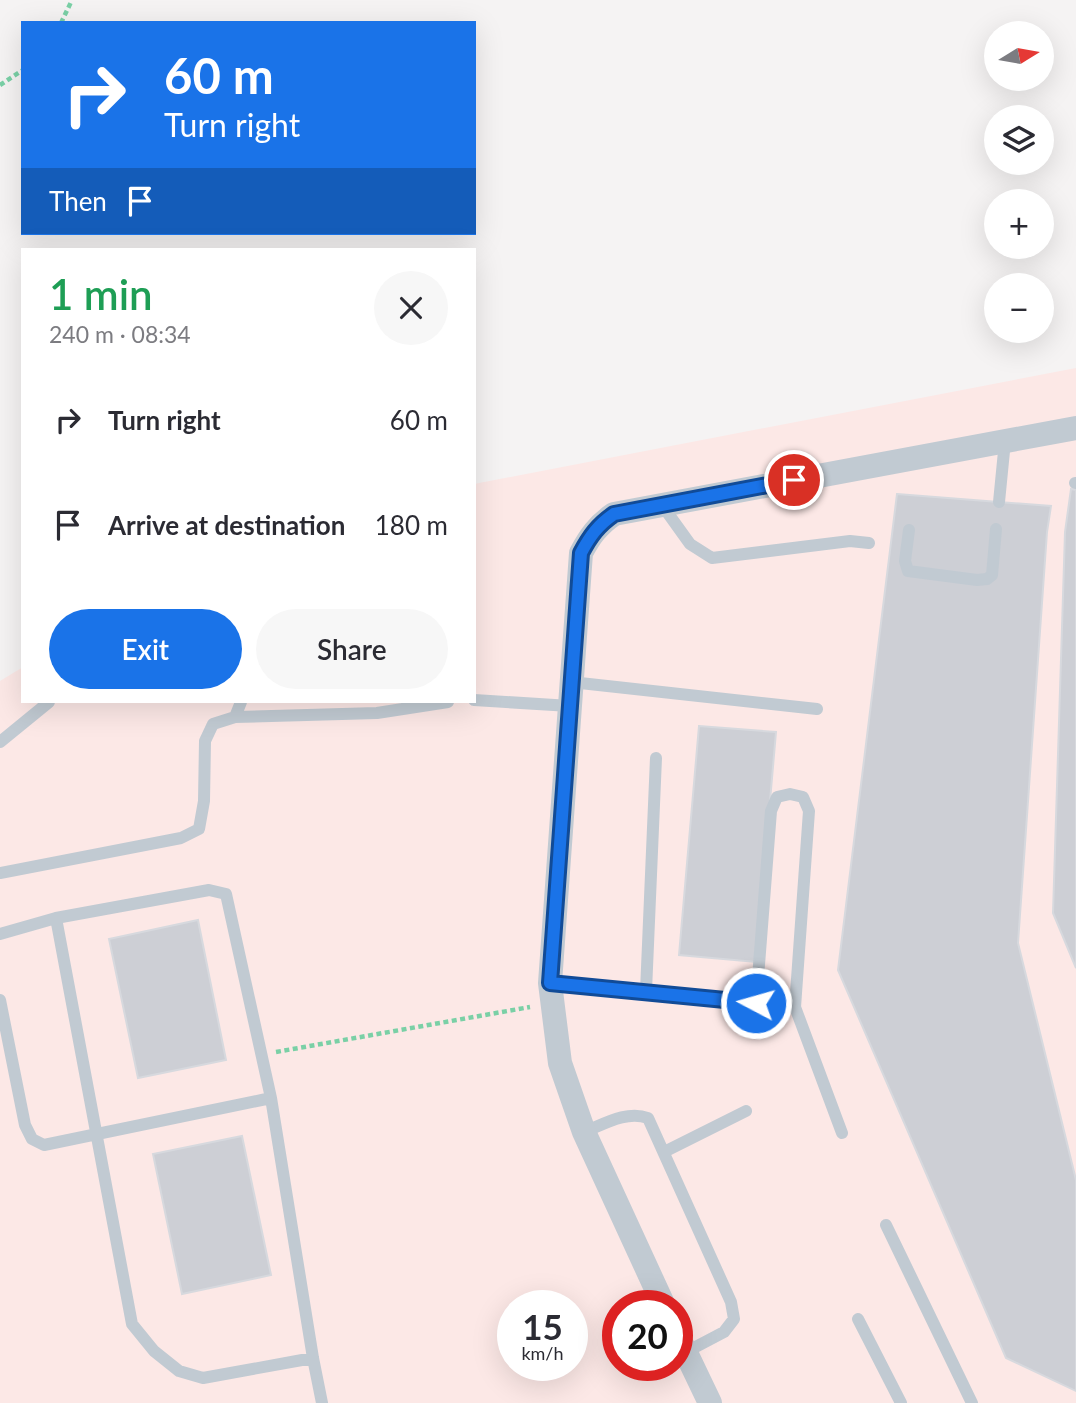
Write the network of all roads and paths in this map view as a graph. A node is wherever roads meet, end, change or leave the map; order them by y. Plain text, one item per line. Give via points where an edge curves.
1 (72, 0) edge
2 (62, 21) edge
3 (21, 70) edge
4 (0, 85) edge
5 (1076, 428) edge
6 (1005, 441) junction
7 (999, 502) dead end
8 (662, 505) junction
9 (996, 529) dead end
10 (909, 530) dead end
11 (869, 543) dead end
12 (571, 694) junction
13 (476, 700) edge
14 (48, 703) edge
15 (241, 703) edge
16 (442, 703) edge
17 (817, 709) dead end
18 (234, 717) junction
19 (0, 742) edge
20 (656, 758) dead end
21 (0, 873) edge
22 (56, 919) junction
23 (0, 934) edge
24 (646, 991) junction
25 (551, 993) junction
26 (0, 1000) edge
27 (756, 1003) junction
28 (795, 1007) junction
29 (262, 1055) junction
30 (271, 1098) junction
31 (746, 1111) dead end
32 (584, 1132) junction
33 (98, 1133) junction
34 (842, 1133) dead end
35 (664, 1152) junction
36 (886, 1225) dead end
37 (657, 1290) edge
38 (858, 1319) dead end
39 (693, 1340) edge
40 (313, 1358) junction
41 (693, 1368) edge
42 (322, 1403) edge
43 (710, 1403) edge
44 (901, 1403) edge
45 (972, 1403) edge

1 - 2 path
3 - 4 path
5 - 6 street
6 - 7 lane
6 - 8 street
8 - 11 lane via 690,544 712,558 849,541
8 - 12 street via 614,514 585,544
9 - 10 lane via 992,575 977,580 908,571
12 - 13 lane
12 - 17 lane
12 - 25 street
14 - 19 lane
15 - 18 lane
16 - 18 lane via 377,713
18 - 21 lane via 213,724 205,741 199,829 181,838
20 - 24 lane
22 - 23 lane
22 - 29 lane via 209,890 226,894
22 - 33 lane
24 - 25 lane
24 - 27 lane
25 - 29 path
25 - 32 street via 560,1063
26 - 33 lane via 25,1125 32,1139 44,1145
27 - 28 lane
27 - 28 lane via 771,811 777,797 790,794 803,797 809,811
28 - 34 lane
29 - 30 lane
30 - 33 lane
30 - 40 lane
31 - 35 lane
32 - 35 lane via 638,1114 648,1118
32 - 37 street
33 - 40 lane via 132,1324 154,1350 178,1371 203,1378
35 - 39 lane via 731,1302 734,1319 724,1332
36 - 45 lane
38 - 44 lane
40 - 42 lane
41 - 43 street

